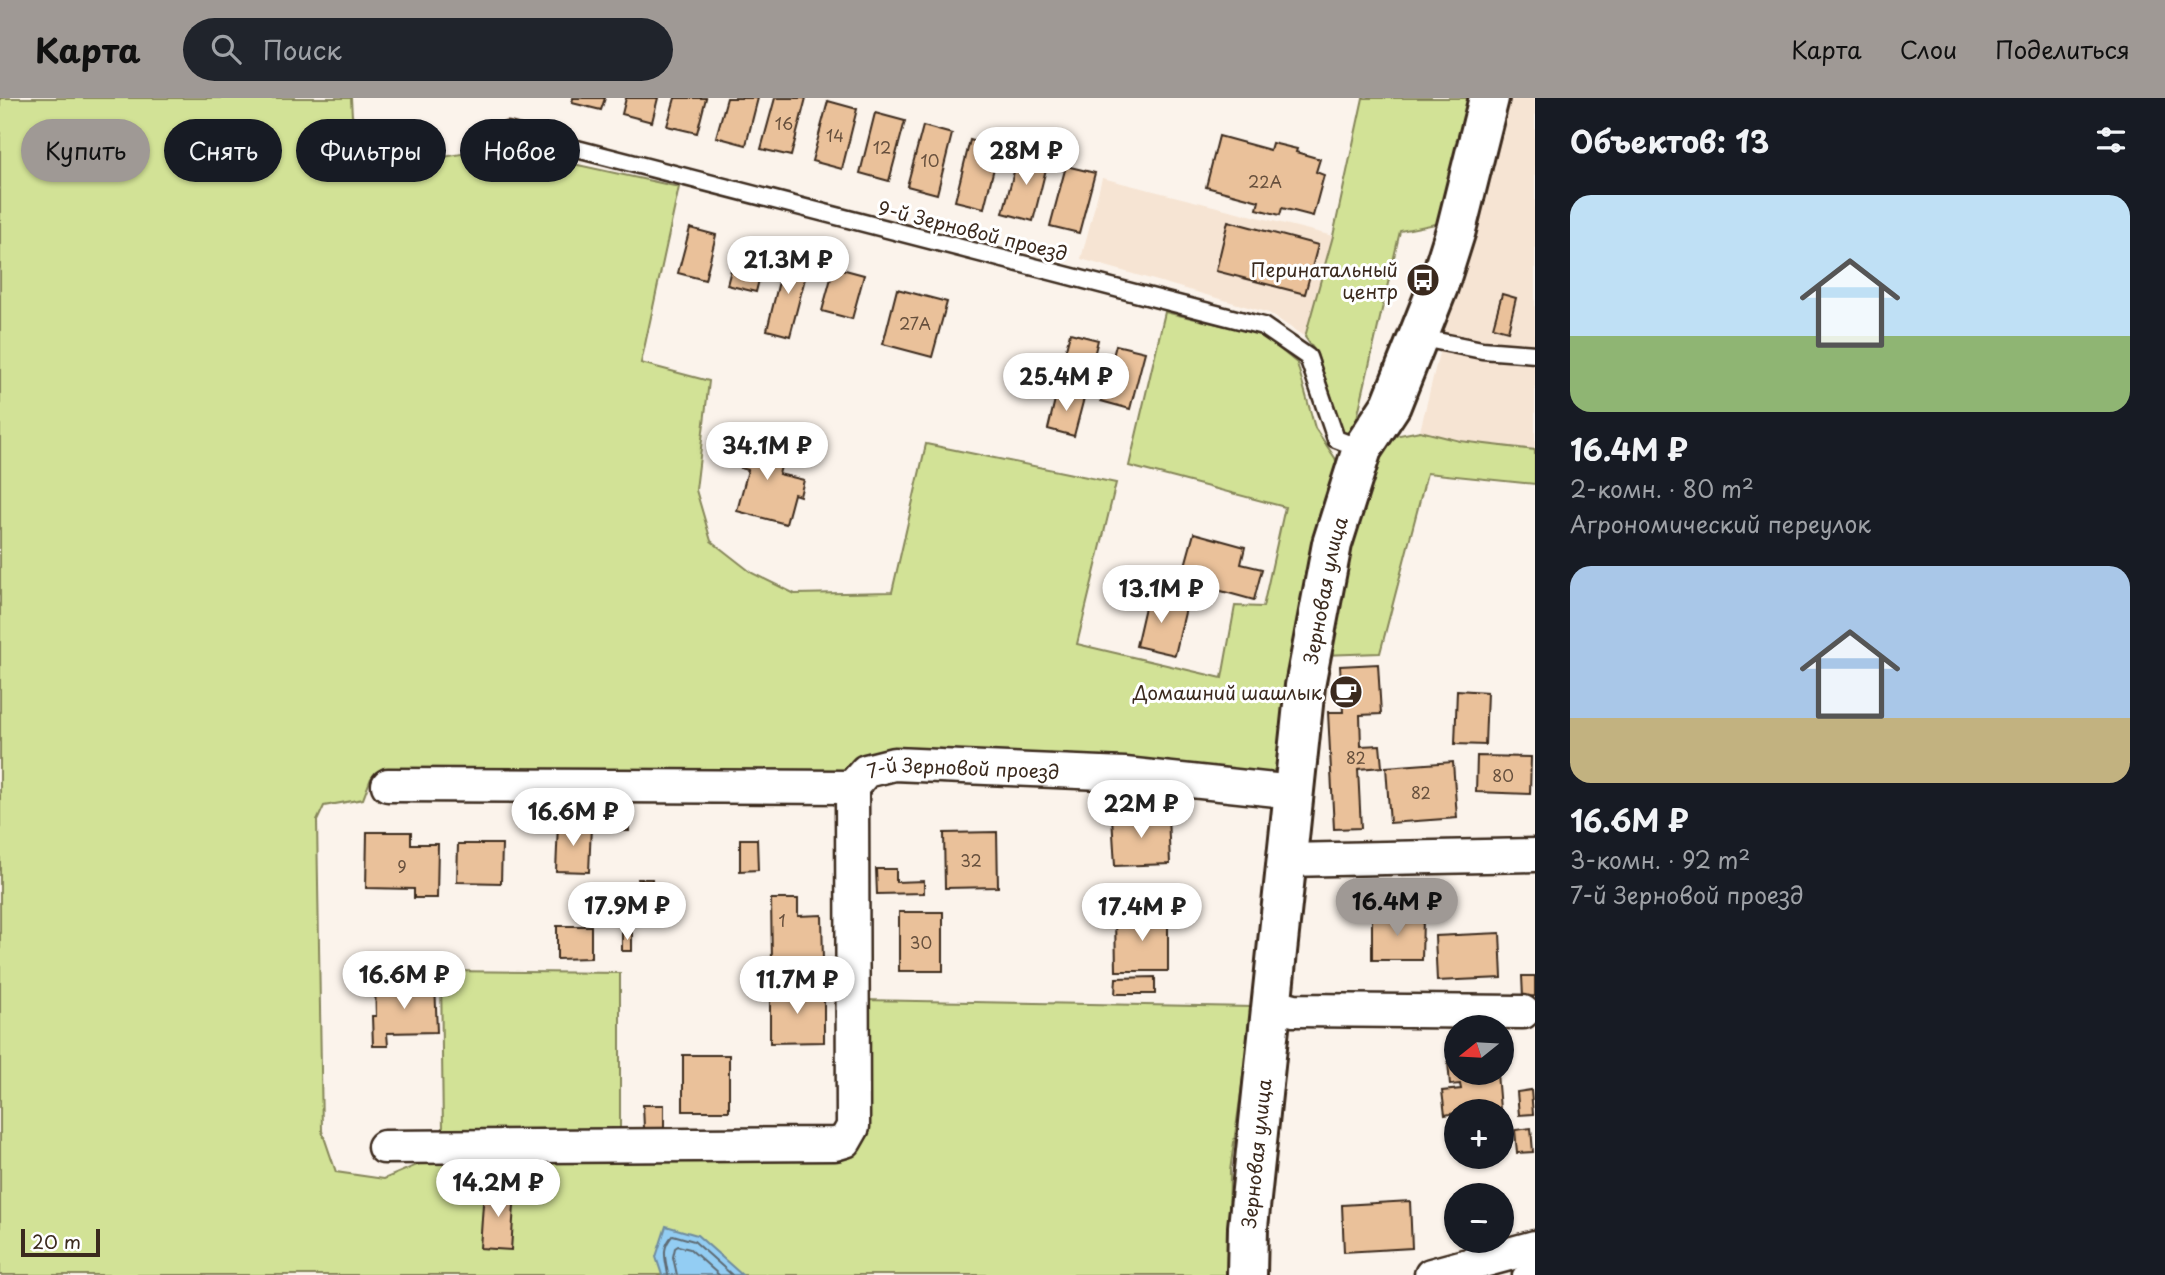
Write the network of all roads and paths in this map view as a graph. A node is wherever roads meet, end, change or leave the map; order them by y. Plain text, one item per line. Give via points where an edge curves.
1 (1489, 98) edge
2 (580, 150) edge
3 (1407, 340) junction
4 (1535, 354) edge
5 (1362, 449) junction
6 (388, 785) dead end
7 (852, 787) junction
8 (1294, 792) junction
9 (1535, 855) edge
10 (1286, 860) junction
11 (1271, 1004) junction
12 (1523, 1012) dead end
13 (384, 1147) dead end
14 (1535, 1247) edge
15 (1535, 1270) edge
16 (1247, 1275) edge
17 (1431, 1275) edge
18 (1521, 1275) edge

1 - 3 street, Зерновая улица via 1437,287
2 - 5 lane, 9-й Зерновой проезд via 1263,326 1308,357 1336,439
3 - 4 lane
3 - 5 street, Зерновая улица
5 - 8 street, Зерновая улица via 1332,544 1305,687
6 - 7 street, 7-й Зерновой проезд
7 - 8 street, 7-й Зерновой проезд via 866,771 894,764 1125,774
7 - 13 street via 852,1127 845,1141
8 - 10 street, Зерновая улица
9 - 10 street
10 - 11 street, Зерновая улица
11 - 12 street via 1294,1010
11 - 16 street, Зерновая улица
14 - 17 street
15 - 18 lane

